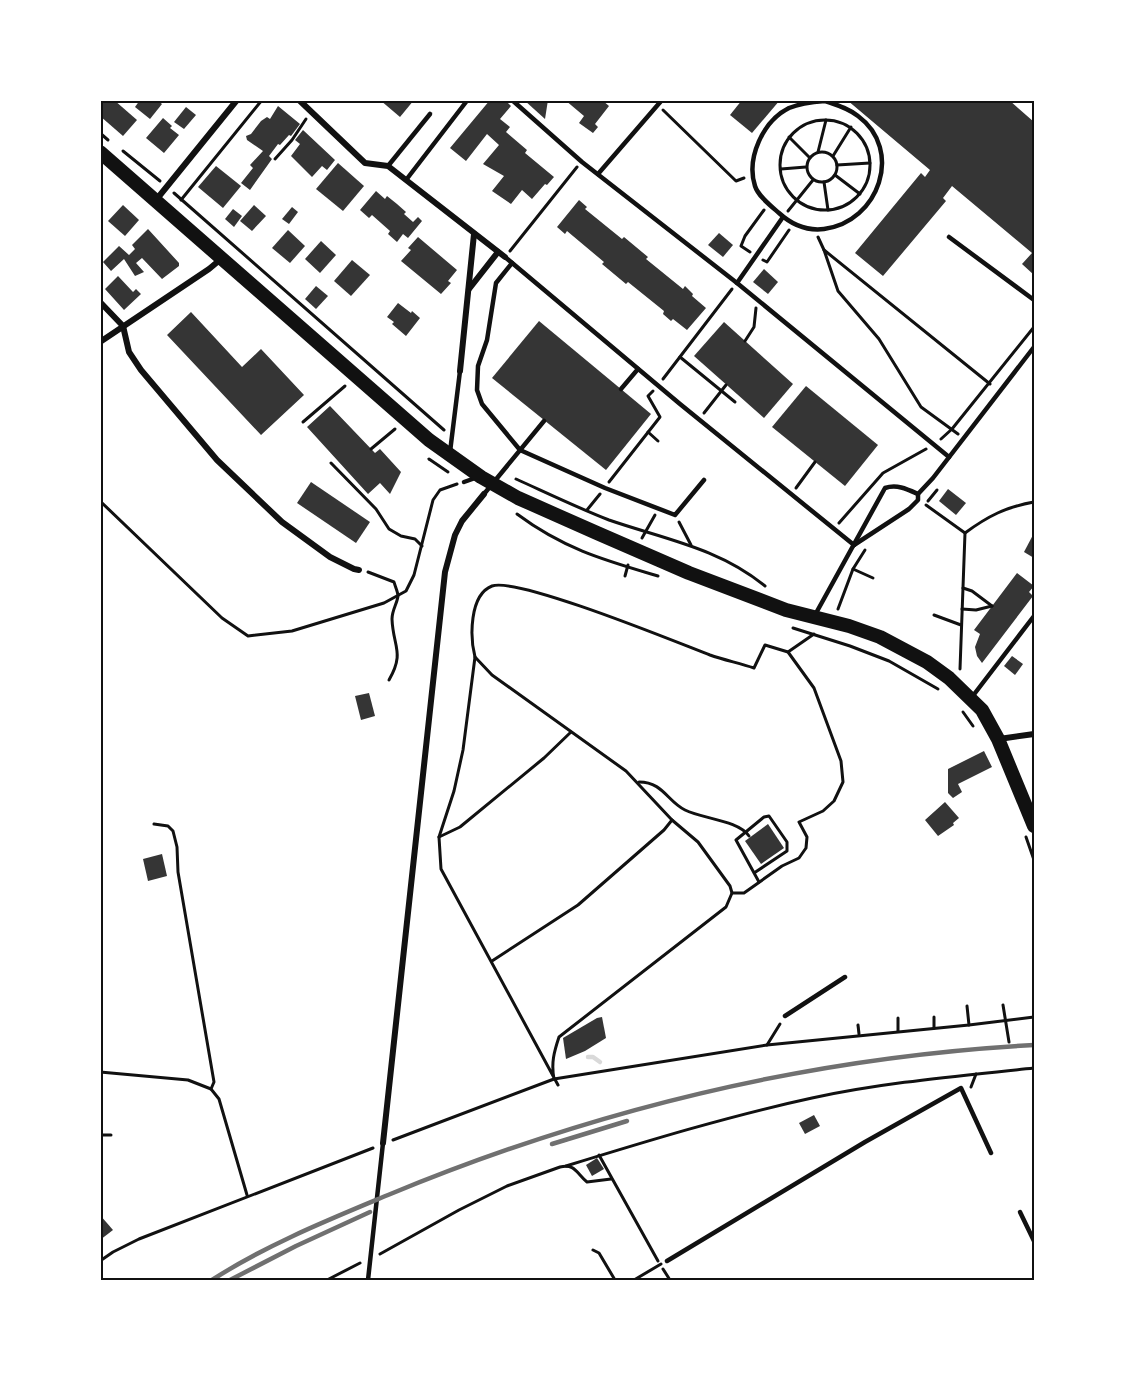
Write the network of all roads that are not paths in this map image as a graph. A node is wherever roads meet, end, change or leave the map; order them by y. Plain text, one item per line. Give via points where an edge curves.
1 (237, 100) edge
2 (299, 100) edge
3 (512, 100) edge
4 (466, 102) dead end
5 (660, 103) edge
6 (430, 114) dead end
7 (100, 152) edge
8 (388, 166) junction
9 (598, 174) junction
10 (406, 180) junction
11 (155, 200) junction
12 (783, 217) junction
13 (474, 234) junction
14 (949, 237) dead end
15 (498, 252) junction
16 (505, 257) joint
17 (221, 258) junction
18 (512, 263) junction
19 (737, 283) junction
20 (468, 291) junction
21 (1035, 300) edge
22 (100, 302) edge
23 (123, 326) junction
24 (100, 342) edge
25 (1035, 347) edge
26 (638, 369) junction
27 (460, 371) joint
28 (621, 389) dead end
29 (544, 421) dead end
30 (520, 450) junction
31 (449, 455) junction
32 (949, 457) junction
33 (492, 477) junction
34 (704, 480) dead end
35 (464, 482) road end
36 (484, 494) joint
37 (918, 497) junction
38 (854, 545) junction
39 (358, 570) road end
40 (1035, 616) edge
41 (814, 617) junction
42 (970, 698) junction
43 (1035, 734) edge
44 (998, 740) junction
45 (1029, 829) edge
46 (845, 977) dead end
47 (785, 1016) road end
48 (383, 1143) joint
49 (991, 1153) dead end
50 (1020, 1212) dead end
51 (1035, 1241) edge
52 (667, 1261) dead end
53 (368, 1281) edge

1 - 11 street
2 - 8 street via 365,163
3 - 9 lane
4 - 10 lane
5 - 9 lane
6 - 8 lane
7 - 11 main road
8 - 10 street
9 - 19 lane
10 - 13 street
11 - 17 main road
12 - 12 lane via 756,188 753,174 761,136 772,120 806,102 825,101 860,117 880,150 882,170 878,189 868,206 853,219 815,230 796,226
12 - 19 lane
13 - 15 street
13 - 20 street
14 - 21 lane
15 - 16 street
15 - 20 street
16 - 18 lane
17 - 23 street
17 - 31 main road
18 - 26 lane
18 - 30 lane via 496,283 487,340 478,366 477,390 482,404
19 - 32 lane
20 - 27 street
22 - 23 street
23 - 24 street
23 - 39 street via 129,352 141,370 217,460 282,522 330,557
25 - 32 lane
26 - 28 lane
26 - 38 lane
27 - 31 lane
29 - 30 lane
30 - 33 lane
30 - 34 lane via 675,515
31 - 33 main road
32 - 37 lane
33 - 35 lane
33 - 36 lane
33 - 41 main road via 518,498 689,573
36 - 48 street via 462,521 445,572
37 - 38 lane via 909,510
37 - 38 lane via 907,489 885,488
38 - 41 lane
40 - 42 lane
41 - 42 main road via 880,637 902,648 949,678
42 - 44 main road via 982,710
43 - 44 street
44 - 45 main road
46 - 47 lane
48 - 53 lane
49 - 52 lane via 960,1088
50 - 51 lane

